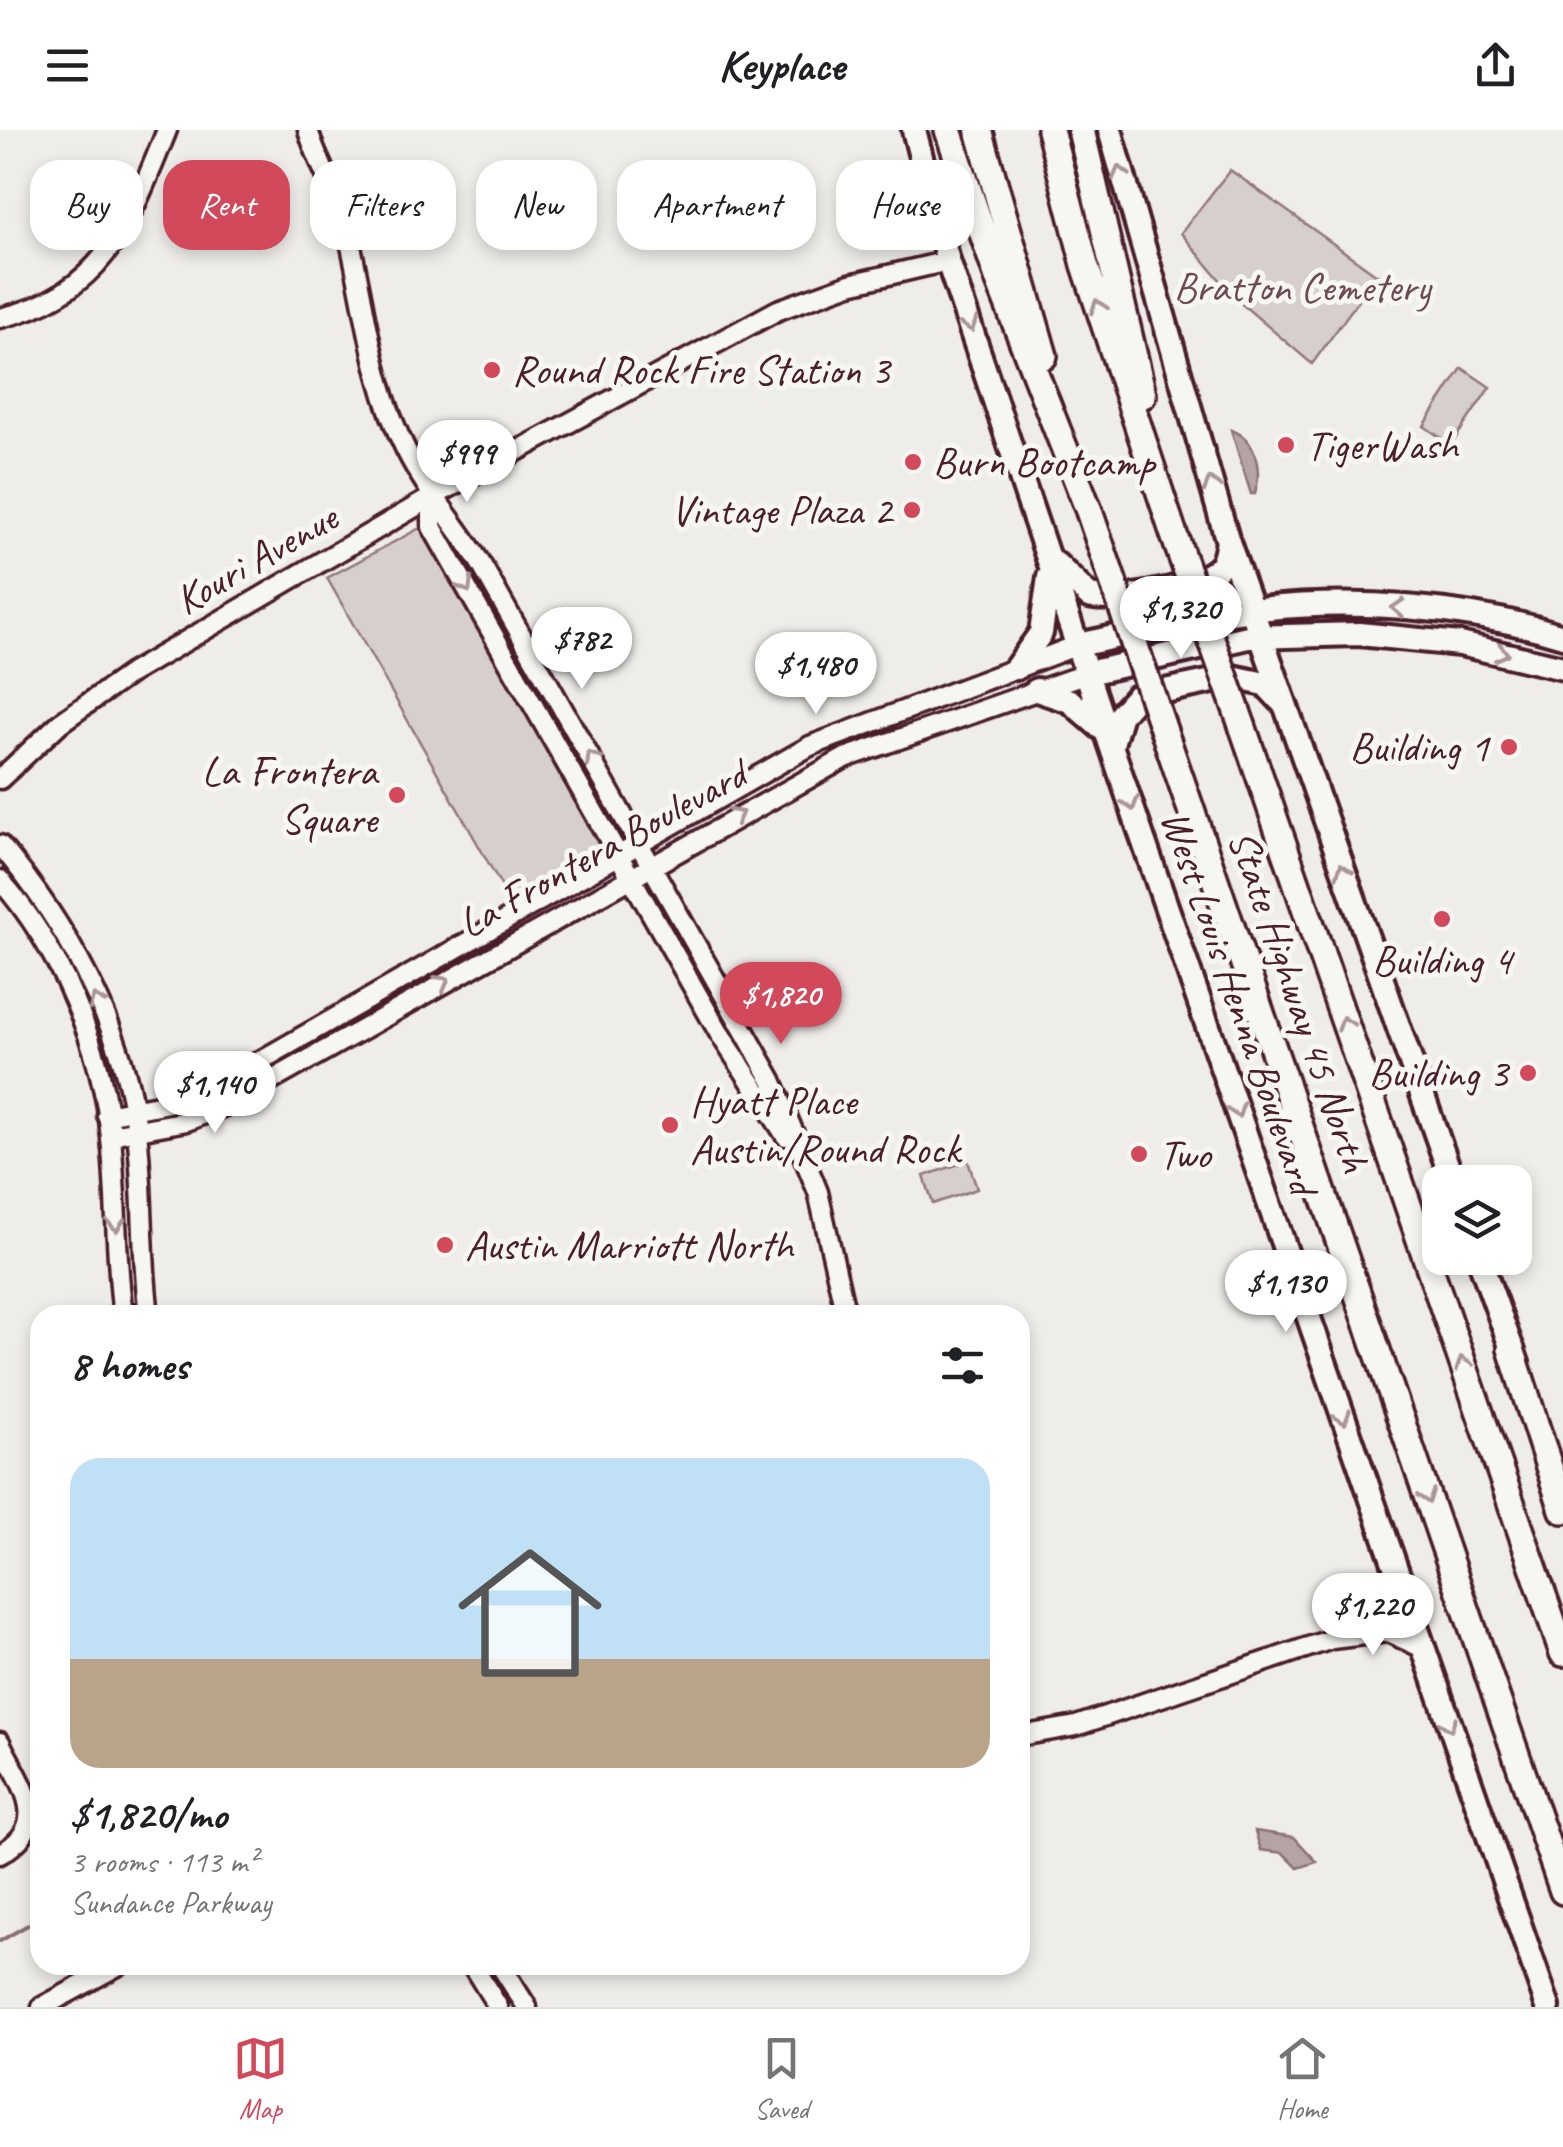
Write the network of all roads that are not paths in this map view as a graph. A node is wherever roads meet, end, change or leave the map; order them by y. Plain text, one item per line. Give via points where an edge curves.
1 (168, 130) edge
2 (914, 130) edge
3 (948, 130) edge
4 (979, 130) edge
5 (1050, 130) edge
6 (1081, 130) edge
7 (1110, 130) edge
8 (307, 132) edge
9 (948, 261) junction
10 (0, 318) edge
11 (432, 497) junction
12 (1089, 511) junction
13 (1173, 532) junction
14 (1228, 542) junction
15 (1050, 558) junction
16 (1252, 610) junction
17 (1463, 614) junction
18 (1563, 636) edge
19 (1262, 639) junction
20 (1460, 644) junction
21 (1078, 645) junction
22 (1016, 668) junction
23 (1563, 668) edge
24 (1088, 673) junction
25 (1037, 690) junction
26 (1284, 705) junction
27 (1112, 744) junction
28 (0, 779) edge
29 (640, 842) junction
30 (0, 845) edge
31 (619, 855) junction
32 (652, 863) junction
33 (630, 875) junction
34 (0, 880) edge
35 (134, 1109) junction
36 (107, 1115) junction
37 (137, 1131) junction
38 (111, 1135) junction
39 (800, 1156) junction
40 (1447, 1165) edge
41 (1485, 1275) edge
42 (122, 1305) edge
43 (148, 1305) edge
44 (844, 1305) edge
45 (1511, 1349) junction
46 (1563, 1472) edge
47 (1563, 1510) edge
48 (1398, 1579) junction
49 (1332, 1639) junction
50 (1421, 1647) junction
51 (1563, 1654) edge
52 (1030, 1734) edge
53 (0, 1742) edge
54 (30, 1810) edge
55 (30, 1820) edge
56 (0, 1854) edge
57 (1563, 1891) edge
58 (101, 1975) edge
59 (478, 1975) edge
60 (507, 1975) edge
61 (42, 2007) edge
62 (498, 2007) edge
63 (528, 2007) edge
64 (1548, 2007) edge

1 - 10 street via 128,224 104,259 54,298
2 - 9 main road, West Louis Henna Boulevard
3 - 12 highway
4 - 12 highway, State Highway 45 North
13 -> 5 highway, State Highway 45 North via 1085,266
6 - 13 highway
14 -> 7 main road
8 - 11 street via 347,230 373,366
9 - 11 street, Kouri Avenue via 850,284 778,310
9 -> 15 main road, West Louis Henna Boulevard
11 - 28 street, Kouri Avenue via 131,673 60,723
29 -> 11 street via 482,564
11 -> 31 street via 432,526
12 -> 57 highway, State Highway 45 North, bridge
51 -> 13 highway, State Highway 45 North, bridge
14 - 15 main road via 1220,566 1203,579 1111,599 1088,596
14 - 16 main road
15 - 21 main road, West Louis Henna Boulevard
15 - 22 main road via 1041,633
17 -> 16 main road, La Frontera Boulevard via 1395,607
16 - 19 main road
16 - 21 main road, La Frontera Boulevard
17 - 18 main road, La Frontera Boulevard
17 - 20 main road
19 - 20 main road, La Frontera Boulevard via 1359,634
19 - 24 main road, La Frontera Boulevard
19 - 26 main road
20 -> 23 main road, La Frontera Boulevard
21 - 22 street, La Frontera Boulevard
21 - 24 main road, West Louis Henna Boulevard
22 - 29 street, La Frontera Boulevard via 833,735
24 - 25 street, La Frontera Boulevard
24 - 27 main road, West Louis Henna Boulevard
25 - 27 main road via 1086,710
32 -> 25 street, La Frontera Boulevard via 856,753
26 - 27 main road via 1264,684 1232,678 1136,697 1121,714
40 -> 26 main road
27 -> 48 main road, West Louis Henna Boulevard
29 - 31 street, La Frontera Boulevard
29 - 32 street
35 -> 30 street via 79,961 28,877
31 - 33 street
31 - 35 street, La Frontera Boulevard via 216,1086
32 - 33 street, La Frontera Boulevard
32 - 39 street via 772,1080
37 -> 33 street, La Frontera Boulevard via 230,1104
33 - 39 street via 718,1031
34 - 36 street via 59,971
35 - 36 street, La Frontera Boulevard
35 - 37 street
36 - 38 street
37 - 38 street, La Frontera Boulevard
37 - 43 street
38 -> 42 street
39 - 44 street via 832,1237
41 - 45 main road
45 - 46 main road
45 - 47 highway
48 - 49 street via 1372,1617
48 - 50 main road, West Louis Henna Boulevard
49 - 50 street via 1388,1632
49 - 52 street via 1076,1726
50 -> 64 main road, West Louis Henna Boulevard
53 - 54 street
55 - 56 street via 23,1838
58 - 61 street
59 - 62 street
60 - 63 street

